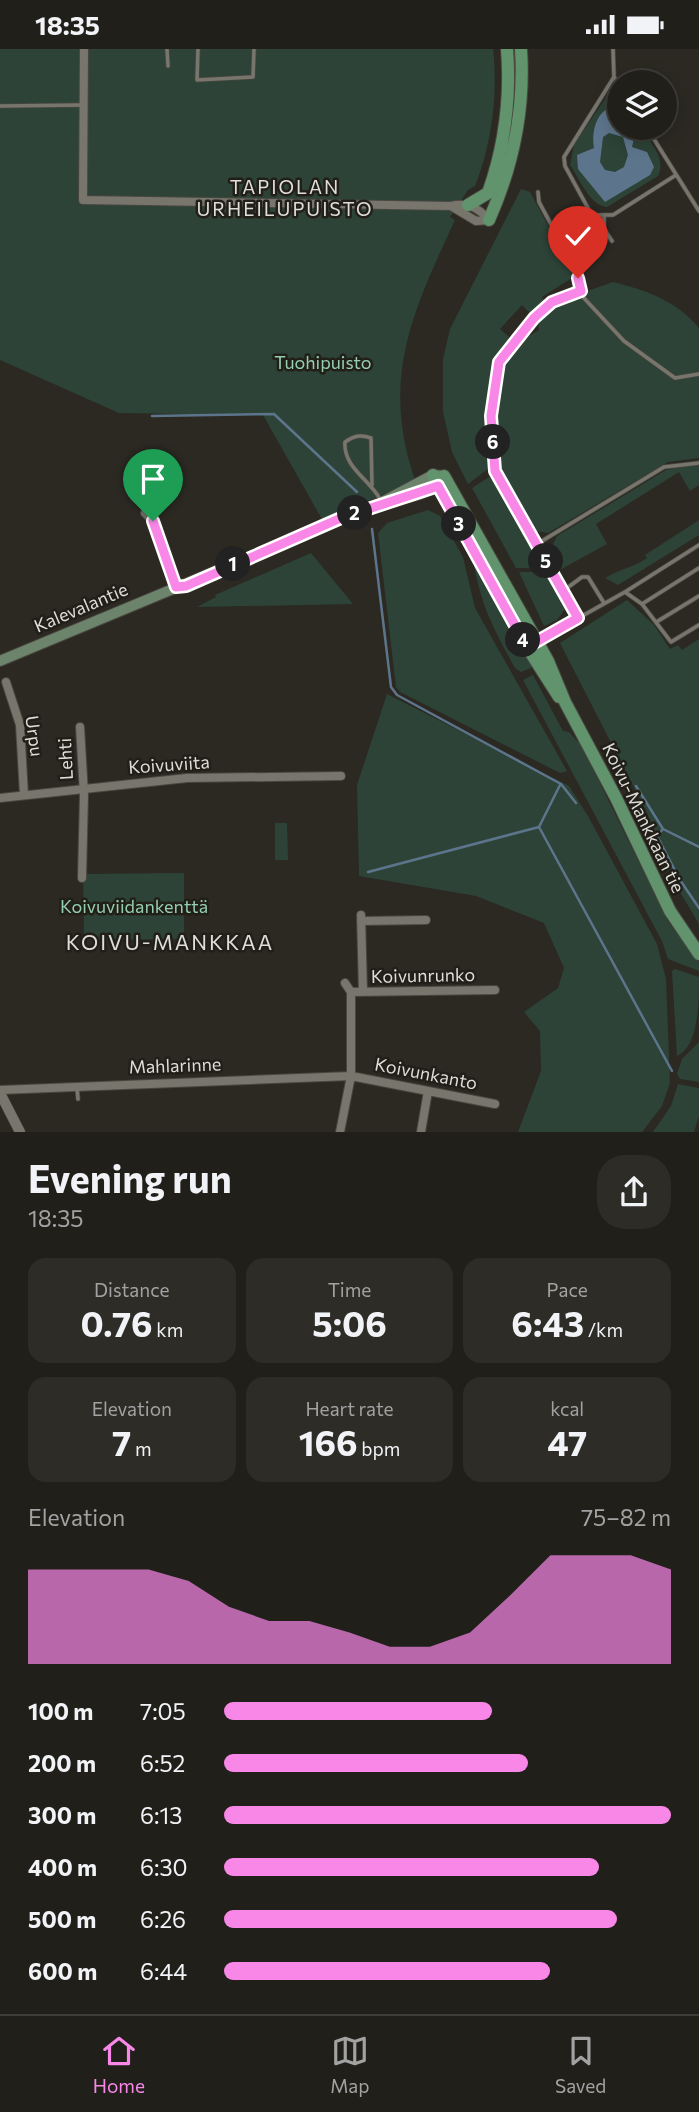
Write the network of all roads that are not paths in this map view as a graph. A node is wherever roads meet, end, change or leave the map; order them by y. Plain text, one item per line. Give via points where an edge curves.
1 (85, 49) edge
2 (167, 49) edge
3 (198, 49) edge
4 (254, 49) edge
5 (507, 49) edge
6 (521, 49) edge
7 (614, 49) edge
8 (168, 66) dead end
9 (614, 70) edge
10 (607, 88) edge
11 (84, 105) junction
12 (0, 106) edge
13 (654, 140) edge
14 (676, 175) junction
15 (538, 192) dead end
16 (468, 205) junction
17 (451, 206) junction
18 (699, 211) edge
19 (596, 215) junction
20 (604, 216) junction
21 (489, 220) junction
22 (612, 240) dead end
23 (602, 243) dead end
24 (581, 291) junction
25 (699, 375) edge
26 (699, 463) edge
27 (439, 479) joint
28 (372, 485) junction
29 (382, 502) junction
30 (145, 513) dead end
31 (537, 544) junction
32 (699, 545) edge
33 (699, 568) edge
34 (176, 587) junction
35 (563, 591) junction
36 (625, 592) junction
37 (699, 596) edge
38 (604, 603) junction
39 (642, 604) junction
40 (578, 618) junction
41 (658, 621) junction
42 (699, 625) edge
43 (532, 644) junction
44 (0, 661) edge
45 (6, 682) dead end
46 (80, 727) dead end
47 (341, 776) dead end
48 (83, 789) junction
49 (24, 795) junction
50 (0, 798) edge
51 (82, 879) dead end
52 (426, 920) dead end
53 (698, 949) edge
54 (345, 983) dead end
55 (495, 990) dead end
56 (351, 992) junction
57 (363, 992) junction
58 (351, 1076) junction
59 (76, 1086) junction
60 (428, 1091) junction
61 (0, 1092) edge
62 (78, 1099) dead end
63 (495, 1104) dead end
64 (20, 1132) edge
65 (340, 1132) edge
66 (421, 1132) edge

1 - 11 street
2 - 8 lane
3 - 4 lane via 197,80 253,77
5 - 16 main road via 507,119 488,193
6 - 21 main road via 515,143
7 - 9 lane
10 - 19 lane via 564,157 589,210
11 - 12 lane
11 - 17 street via 83,200
13 - 14 lane
14 - 18 lane
14 - 20 lane via 613,215
15 - 24 lane
16 - 17 street
16 - 21 street
17 - 21 street via 476,221
19 - 20 lane
19 - 23 lane
20 - 22 lane via 604,229
24 - 25 lane via 624,341 675,378
24 - 31 lane via 552,302 499,362 491,416 495,471
26 - 31 lane via 664,467
27 - 29 main road, Kalevalantie
27 - 43 main road, Koivu-Mankkaan tie
28 - 28 lane via 371,438 361,435 345,442 348,461
28 - 29 lane
29 - 34 main road, Kalevalantie
30 - 34 street via 153,521
31 - 35 lane
32 - 36 lane
33 - 39 lane
34 - 44 main road, Kalevalantie
35 - 38 lane via 587,577
35 - 40 lane
36 - 38 lane
36 - 39 lane
37 - 41 lane
38 - 40 lane
39 - 41 lane
40 - 43 lane
41 - 42 lane via 671,642
43 - 53 main road, Koivu-Mankkaan tie via 561,687 670,911
45 - 49 street, Urpu via 20,725
46 - 48 street, Lehti
47 - 48 street, Koivuviita via 187,778
48 - 49 street, Koivuviita
48 - 51 street, Lehti
49 - 50 street, Koivuviita
52 - 57 street via 361,918
54 - 56 street
55 - 57 street, Koivunrunko
56 - 57 street, Koivunrunko
56 - 58 street
58 - 59 street, Mahlarinne
58 - 60 street, Koivunkanto
58 - 65 street
59 - 61 street, Mahlarinne
59 - 62 lane
60 - 63 street, Koivunkanto
60 - 66 street
61 - 64 street

